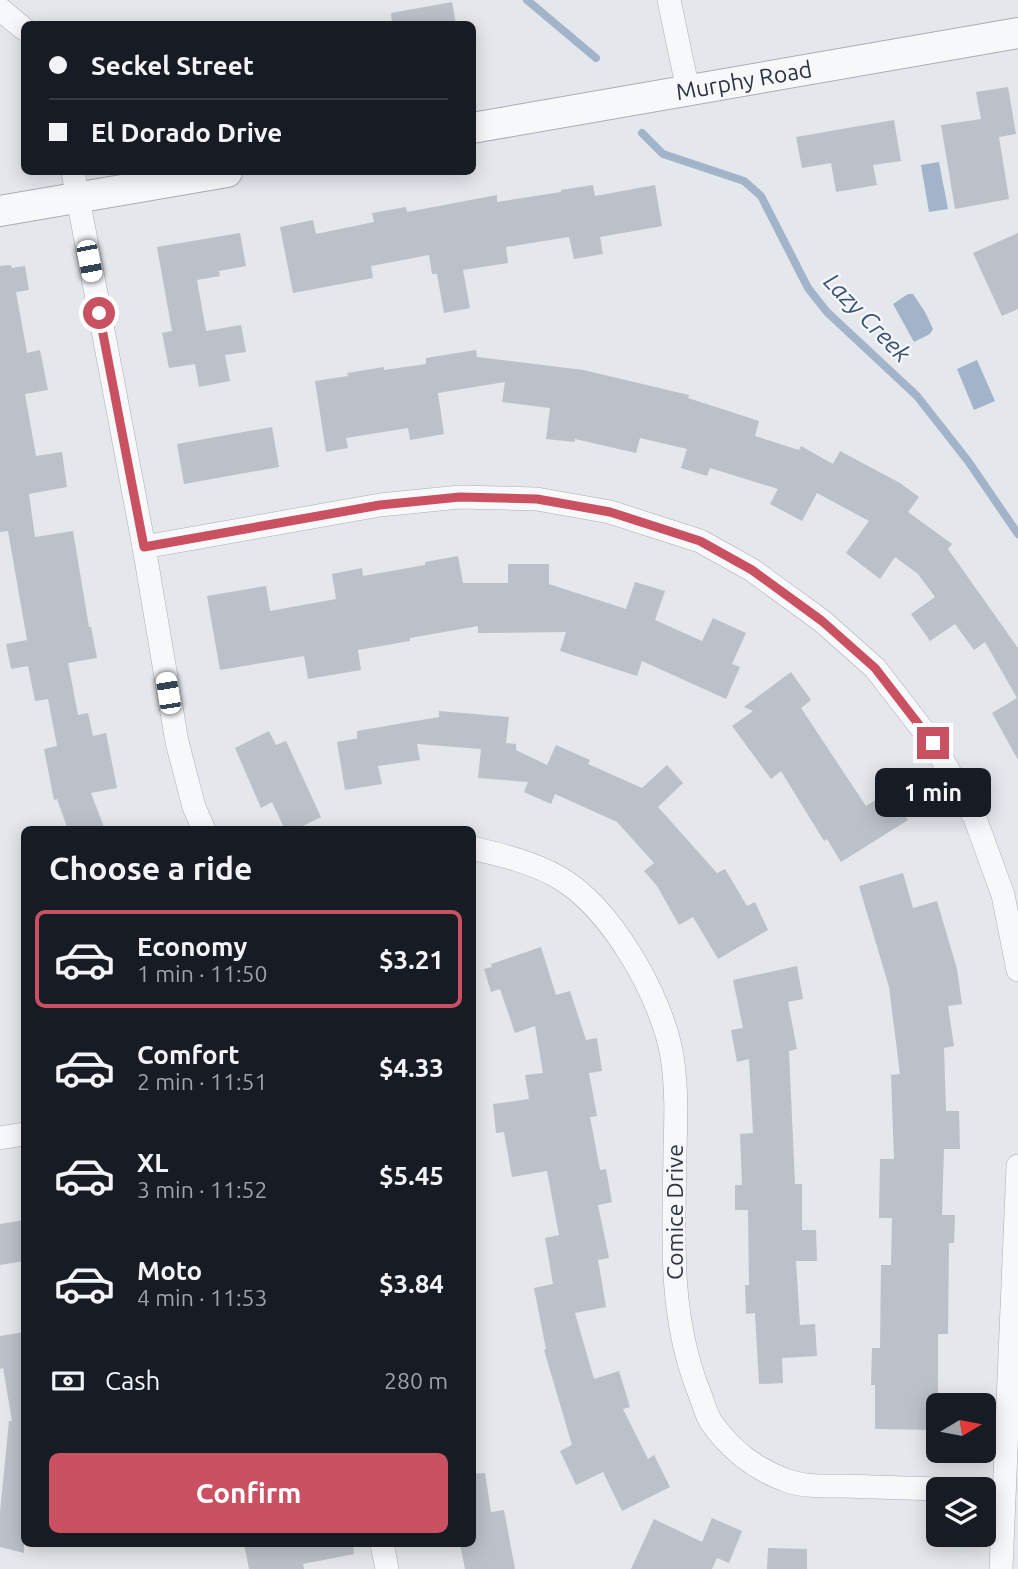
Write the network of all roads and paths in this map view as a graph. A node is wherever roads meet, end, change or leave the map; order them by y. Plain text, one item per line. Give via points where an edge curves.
1 (669, 0) edge
2 (0, 9) edge
3 (21, 26) edge
4 (1018, 33) edge
5 (688, 90) junction
6 (476, 127) edge
7 (192, 175) edge
8 (75, 185) edge
9 (0, 211) edge
10 (144, 547) junction
11 (202, 826) edge
12 (476, 849) edge
13 (1018, 970) edge
14 (21, 1134) edge
15 (0, 1138) edge
16 (1018, 1166) edge
17 (995, 1477) edge
18 (926, 1489) edge
19 (996, 1513) edge
20 (383, 1547) edge
21 (387, 1569) edge
22 (1001, 1569) edge

1 - 5 street
2 - 3 street
4 - 5 street, Murphy Road
5 - 6 street, Murphy Road
7 - 8 street
8 - 9 street
8 - 10 street
10 - 11 street via 177,742
10 - 13 street via 380,505 460,497 537,499 610,512 700,541 752,570 822,621 875,668 933,743 975,818 1003,895
12 - 18 street, Comice Drive via 558,877 591,904 618,934 662,1018 676,1088 673,1266 677,1314 687,1360 710,1420 732,1447 758,1468 788,1481
14 - 15 street
16 - 17 street
19 - 22 street
20 - 21 street

